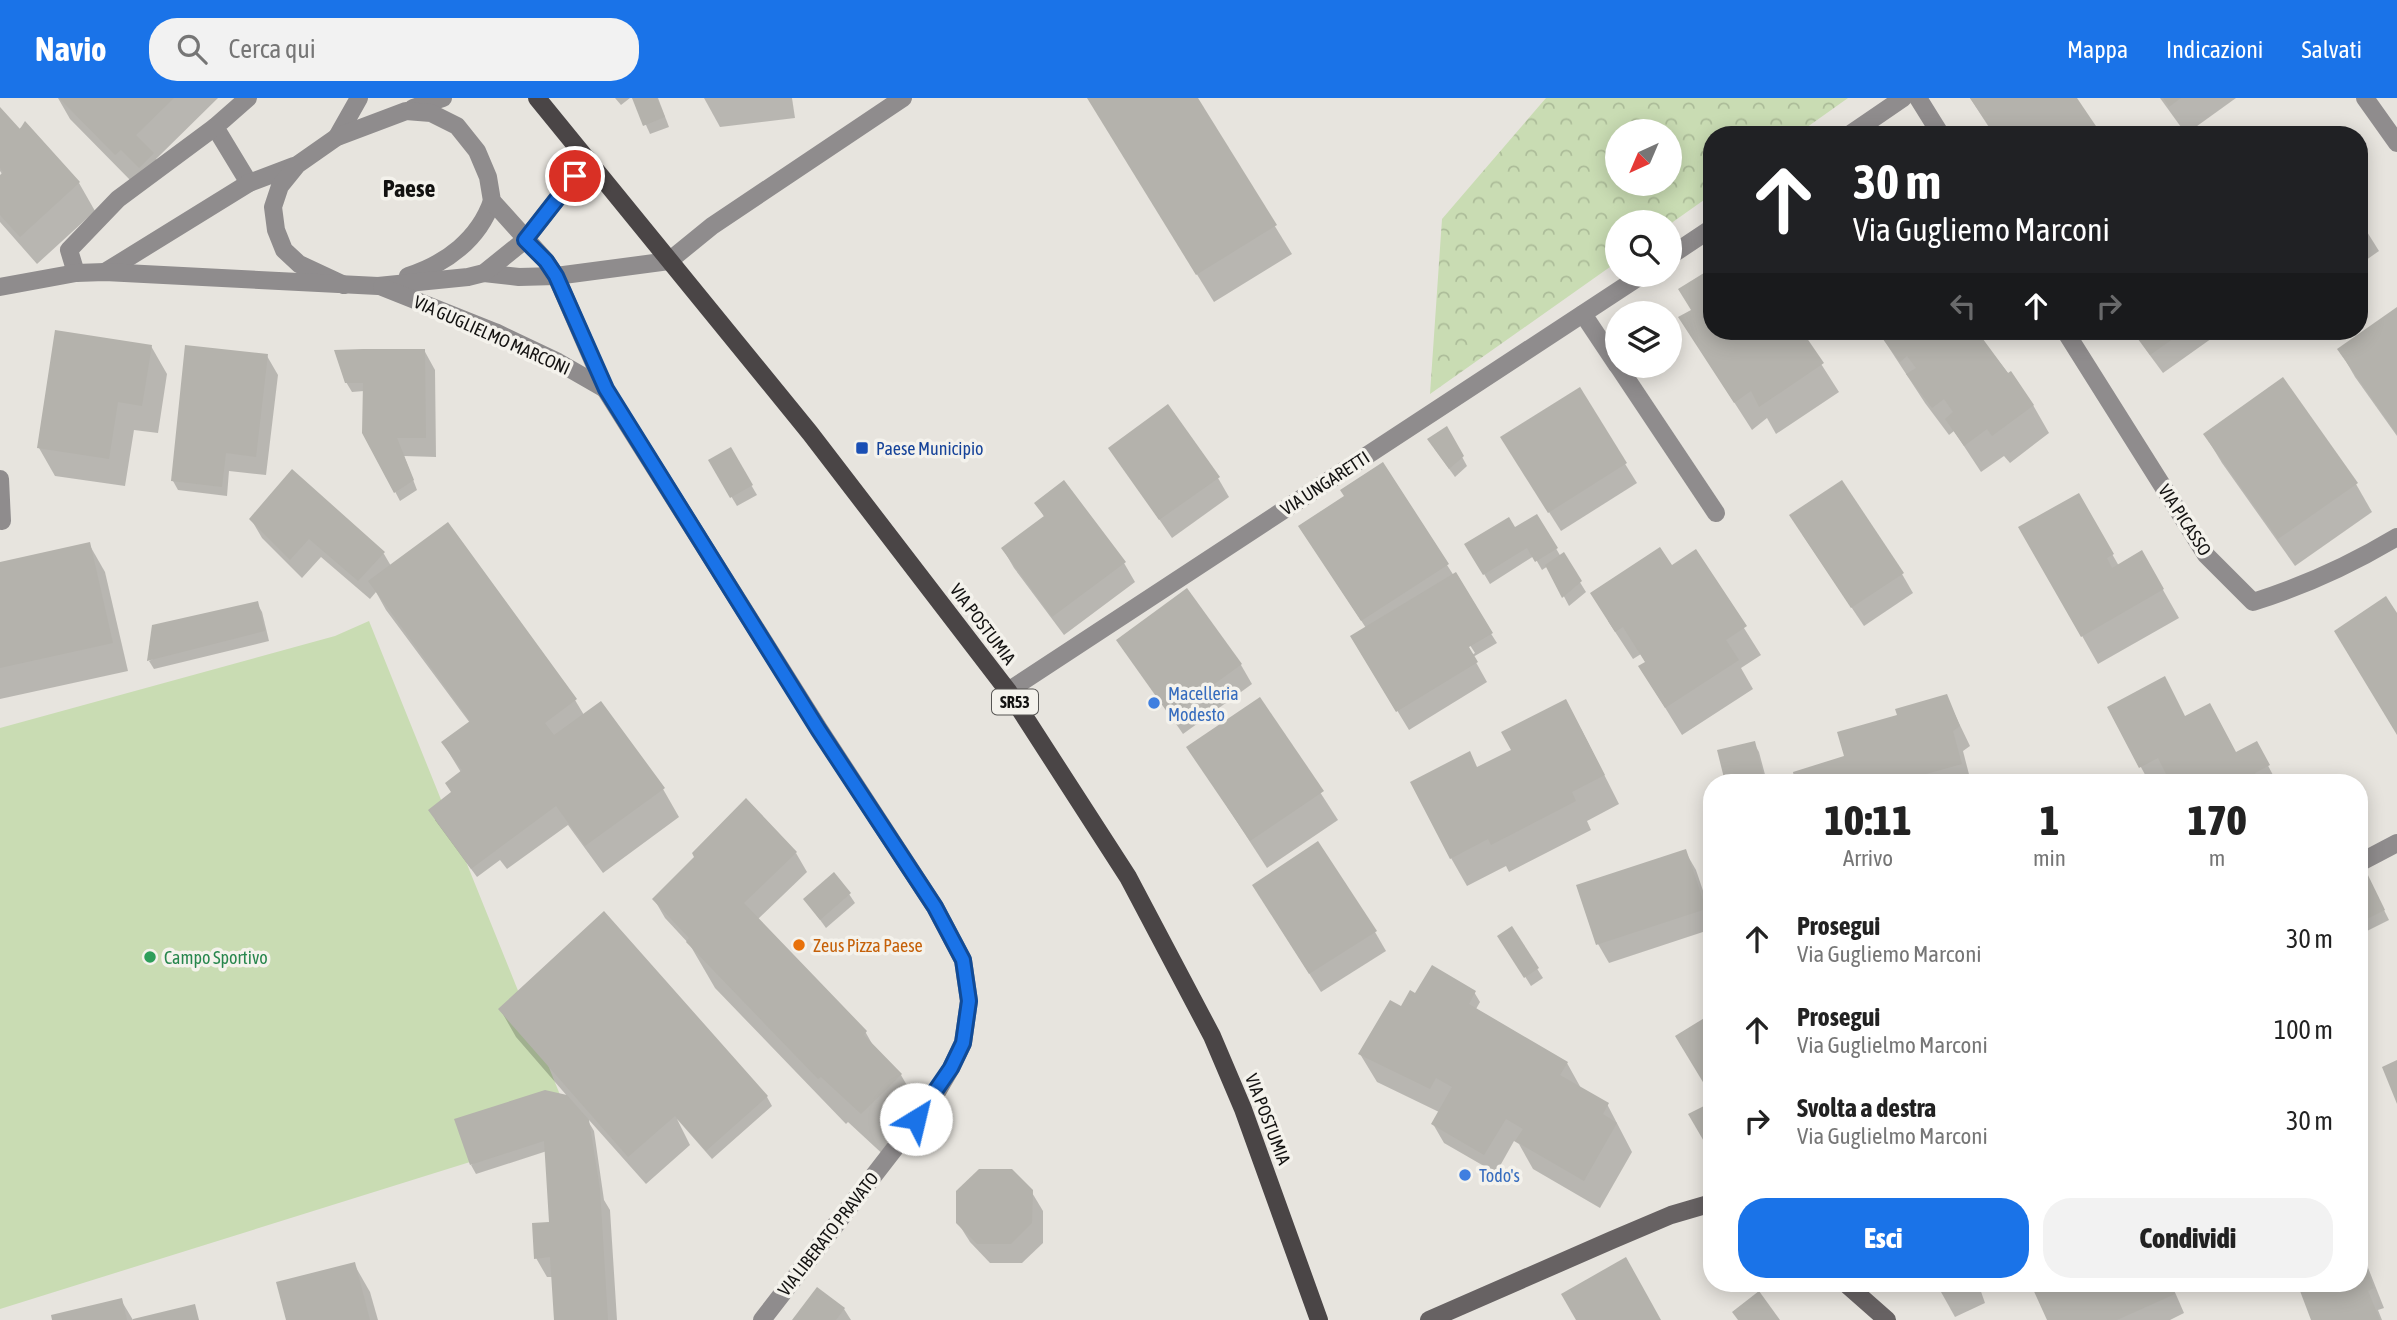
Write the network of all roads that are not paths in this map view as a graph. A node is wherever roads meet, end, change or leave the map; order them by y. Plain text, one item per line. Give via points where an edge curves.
1 (248, 98) edge
2 (359, 98) edge
3 (443, 98) edge
4 (537, 98) edge
5 (903, 98) edge
6 (1903, 98) edge
7 (1918, 98) edge
8 (2365, 98) edge
9 (406, 111) junction
10 (1862, 126) edge
11 (1935, 126) edge
12 (215, 127) junction
13 (337, 137) junction
14 (2397, 143) edge
15 (588, 159) junction
16 (297, 165) junction
17 (249, 183) junction
18 (492, 201) junction
19 (1703, 234) edge
20 (525, 240) junction
21 (1682, 248) edge
22 (669, 261) junction
23 (105, 272) junction
24 (76, 273) junction
25 (484, 273) junction
26 (556, 276) junction
27 (344, 285) junction
28 (378, 286) junction
29 (0, 287) edge
30 (1624, 287) edge
31 (1583, 314) junction
32 (2071, 340) edge
33 (1605, 347) edge
34 (1626, 378) edge
35 (606, 389) junction
36 (0, 479) edge
37 (1716, 513) dead end
38 (2, 521) dead end
39 (2397, 537) edge
40 (1008, 691) junction
41 (2397, 843) edge
42 (2368, 858) edge
43 (1703, 1206) edge
44 (1855, 1292) edge
45 (762, 1320) edge
46 (1319, 1320) edge
47 (1429, 1320) edge
48 (1887, 1320) edge

1 - 12 street
2 - 13 street, VIA GUGLIELMO MARCONI
3 - 9 street, VIA GUGLIELMO MARCONI
4 - 15 main road, VIA POSTUMIA / SR53
5 - 22 street via 712,226
6 - 10 street
7 - 11 street
8 - 14 street
9 - 13 street, VIA GUGLIELMO MARCONI
9 - 18 street, VIA GUGLIELMO MARCONI via 431,113 457,126 477,151
12 - 17 street
12 - 24 street via 118,199 69,250
13 - 16 street, VIA GUGLIELMO MARCONI
15 - 20 street, VIA GUGLIELMO MARCONI
15 - 22 main road, VIA POSTUMIA / SR53
16 - 17 street, VIA GUGLIELMO MARCONI
16 - 27 street, VIA GUGLIELMO MARCONI via 280,186 272,207 280,240 299,264
17 - 23 street, VIA GUGLIELMO MARCONI
18 - 20 street, VIA GUGLIELMO MARCONI
18 - 28 street via 485,220 442,262
19 - 21 street
20 - 25 street, VIA GUGLIELMO MARCONI
20 - 26 street, VIA GUGLIELMO MARCONI
22 - 26 street, VIA GUGLIELMO MARCONI
22 - 40 main road, VIA POSTUMIA / SR53 via 810,433
23 - 24 street, VIA GUGLIELMO MARCONI
23 - 27 street, VIA GUGLIELMO MARCONI
24 - 29 street, VIA GUGLIELMO MARCONI
25 - 26 street, VIA GUGLIELMO MARCONI
25 - 28 street, VIA GUGLIELMO MARCONI
26 - 35 street, VIA GUGLIELMO MARCONI
27 - 28 street, VIA GUGLIELMO MARCONI
28 - 35 street, VIA GUGLIELMO MARCONI via 495,332
30 - 31 street, VIA UNGARETTI
31 - 33 street
31 - 40 street, VIA UNGARETTI
32 - 39 street, VIA PICASSO via 2206,555 2253,602 2364,557
34 - 37 street
35 - 45 street, VIA LIBERATO PRAVATO via 935,907 963,960 969,1001 963,1043 951,1068 933,1099
36 - 38 street
40 - 46 main road, VIA POSTUMIA / SR53 via 1128,877 1212,1036
41 - 42 street
43 - 47 main road via 1671,1215
44 - 48 main road

